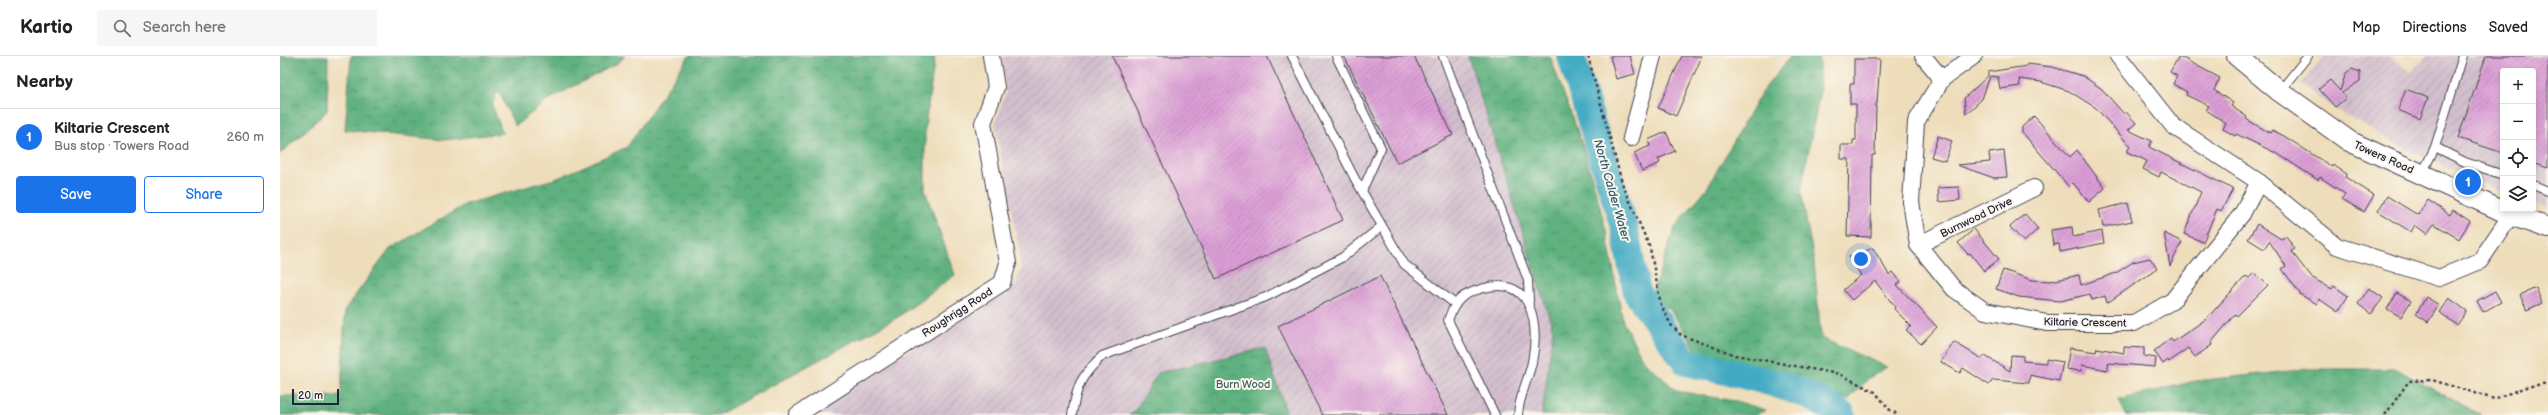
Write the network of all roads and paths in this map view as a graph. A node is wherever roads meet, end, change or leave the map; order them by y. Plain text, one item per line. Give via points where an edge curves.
1 (991, 56) edge
2 (1292, 56) edge
3 (1336, 56) edge
4 (1443, 56) edge
5 (1588, 56) edge
6 (1652, 56) edge
7 (1923, 56) edge
8 (1974, 56) edge
9 (2118, 56) edge
10 (2237, 56) edge
11 (2308, 56) edge
12 (2463, 56) edge
13 (1942, 79) junction
14 (2279, 92) junction
15 (1631, 138) dead end
16 (2434, 146) junction
17 (2422, 174) junction
18 (2500, 174) edge
19 (2260, 182) junction
20 (2536, 187) edge
21 (2034, 188) dead end
22 (1362, 191) junction
23 (2548, 191) edge
24 (2511, 214) junction
25 (1382, 226) junction
26 (2548, 228) edge
27 (1918, 245) junction
28 (1529, 301) junction
29 (1455, 304) junction
30 (2548, 383) edge
31 (797, 415) edge
32 (1072, 415) edge
33 (1495, 415) edge
34 (1518, 415) edge
35 (1899, 415) edge
36 (2385, 415) edge

1 - 31 street, Roughrigg Road via 996,86 983,123 1008,262 1002,283
2 - 22 lane
3 - 22 lane via 1381,148
4 - 28 lane via 1528,280
5 - 35 path via 1622,183 1650,248 1661,305 1671,324 1681,335 1735,355 1839,374 1875,392 1890,410
6 - 15 street
7 - 13 street
8 - 13 street
9 - 19 street via 2173,126
10 - 14 street, Towers Road
11 - 14 lane
12 - 16 lane
13 - 27 street via 1916,122 1911,202
14 - 17 street, Towers Road via 2349,141
16 - 17 lane
16 - 18 lane via 2465,162
17 - 24 street, Towers Road
19 - 24 street via 2337,246 2439,278 2480,261
19 - 27 street, Kiltarie Crescent via 2242,214 2172,301 2134,323 2047,323 1985,311 1954,289
20 - 23 lane
21 - 27 street, Burnwood Drive
22 - 25 lane
24 - 26 street, Towers Road
25 - 29 lane via 1404,264
25 - 32 lane via 1343,257 1266,297 1102,356 1083,375 1075,395
28 - 29 lane via 1517,290 1495,285 1466,293
28 - 34 lane via 1535,325 1532,363 1519,398
29 - 33 lane via 1448,320 1450,327
30 - 36 path via 2526,386 2494,399 2432,380 2409,381

